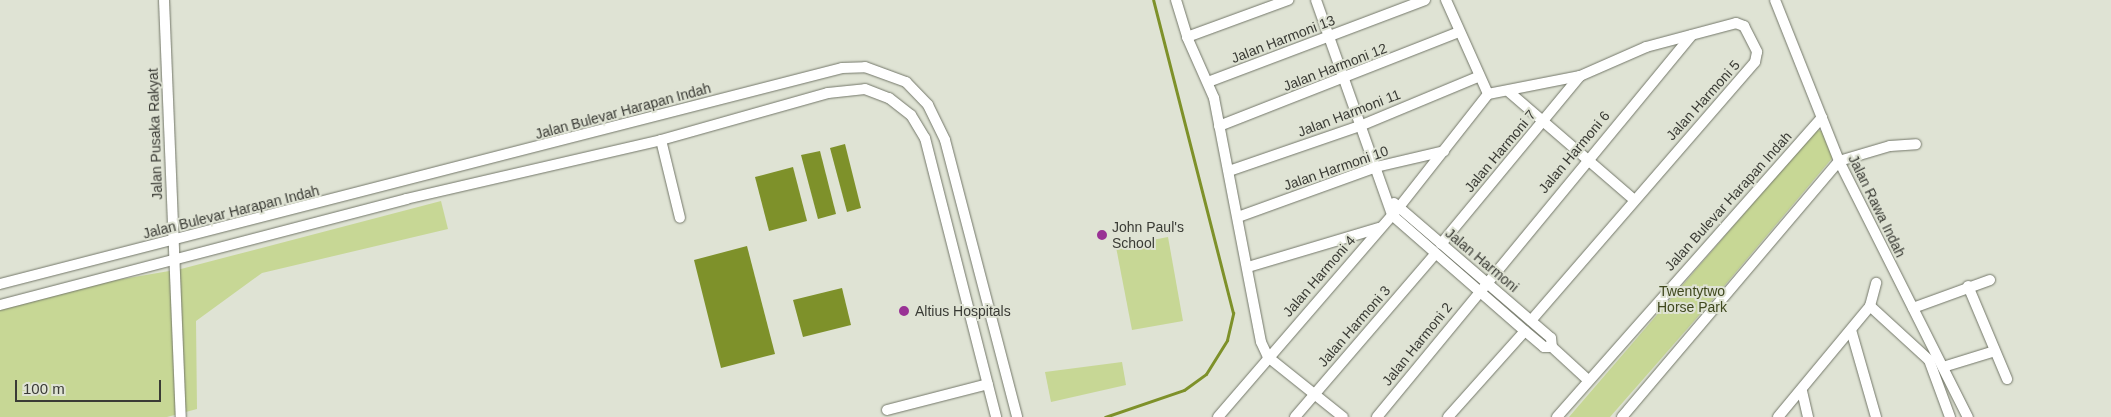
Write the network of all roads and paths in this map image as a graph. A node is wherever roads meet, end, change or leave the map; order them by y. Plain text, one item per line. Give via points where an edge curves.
1 (164, 0) edge
2 (1176, 0) edge
3 (1288, 0) edge
4 (1316, 0) edge
5 (1425, 0) edge
6 (1446, 0) edge
7 (1775, 0) edge
8 (1460, 32) junction
9 (1692, 35) junction
10 (1329, 36) junction
11 (1187, 37) junction
12 (1478, 76) junction
13 (1580, 76) junction
14 (1343, 80) junction
15 (1208, 82) junction
16 (1508, 91) junction
17 (1488, 94) junction
18 (1822, 117) junction
19 (1541, 123) junction
20 (1219, 126) junction
21 (1360, 126) junction
22 (661, 140) junction
23 (1916, 144) dead end
24 (1444, 151) junction
25 (1587, 159) junction
26 (1839, 161) junction
27 (1376, 167) junction
28 (953, 169) junction
29 (1229, 171) junction
30 (936, 173) junction
31 (1387, 199) junction
32 (1633, 199) junction
33 (1400, 206) junction
34 (1392, 214) junction
35 (1238, 217) junction
36 (680, 218) dead end
37 (1379, 227) junction
38 (174, 242) junction
39 (1441, 244) junction
40 (1434, 254) junction
41 (175, 262) junction
42 (1248, 267) junction
43 (1486, 280) junction
44 (1990, 280) dead end
45 (1876, 283) dead end
46 (0, 284) edge
47 (1968, 286) junction
48 (1479, 289) junction
49 (0, 305) edge
50 (1870, 306) junction
51 (1913, 308) junction
52 (991, 316) junction
53 (973, 321) junction
54 (1530, 321) junction
55 (1851, 330) junction
56 (1525, 331) junction
57 (1552, 347) junction
58 (1995, 350) junction
59 (1268, 357) junction
60 (1943, 367) junction
61 (1588, 380) junction
62 (2007, 380) dead end
63 (988, 384) junction
64 (1802, 391) junction
65 (1316, 392) junction
66 (887, 410) dead end
67 (181, 417) edge
68 (996, 417) edge
69 (1016, 417) edge
70 (1218, 417) edge
71 (1295, 417) edge
72 (1343, 417) edge
73 (1376, 417) edge
74 (1448, 417) edge
75 (1557, 417) edge
76 (1622, 417) edge
77 (1778, 417) edge
78 (1808, 417) edge
79 (1876, 417) edge
80 (1950, 417) edge
81 (1968, 417) edge

1 - 38 street, Jalan Pusaka Rakyat
2 - 11 street
3 - 11 street
4 - 10 street
5 - 10 street, Jalan Harmoni 13
6 - 8 street
7 - 18 street, Jalan Rawa Indah
8 - 12 street
8 - 14 street, Jalan Harmoni 12
9 - 13 street, Jalan Harmoni 5 via 1646,47
9 - 25 street, Jalan Harmoni 6
9 - 32 street, Jalan Harmoni 5 via 1736,23 1744,26 1757,52 1756,62
10 - 14 street
10 - 15 street, Jalan Harmoni 13
11 - 15 street
12 - 17 street
12 - 21 street, Jalan Harmoni 11
13 - 16 street, Jalan Harmoni 5
13 - 19 street, Jalan Harmoni 7
14 - 20 street, Jalan Harmoni 12
14 - 21 street
15 - 20 street
16 - 17 street, Jalan Harmoni 5
16 - 19 street
17 - 24 street, Jalan Harmoni 4
18 - 26 street, Jalan Rawa Indah
18 - 61 street, Jalan Bulevar Harapan Indah
19 - 25 street
19 - 39 street, Jalan Harmoni 7
20 - 29 street
21 - 27 street
21 - 29 street, Jalan Harmoni 11
22 - 30 street via 828,93 864,89 889,98 911,115 925,138
22 - 36 street
22 - 41 street via 406,199
23 - 26 street via 1890,146
24 - 27 street, Jalan Harmoni 10
24 - 33 street, Jalan Harmoni 4
25 - 32 street
25 - 43 street, Jalan Harmoni 6
26 - 51 street, Jalan Rawa Indah
26 - 76 street
27 - 31 street
27 - 35 street, Jalan Harmoni 10
28 - 30 street
28 - 38 street, Jalan Bulevar Harapan Indah via 945,140 928,105 906,82 879,70 842,68
28 - 52 street, Jalan Bulevar Harapan Indah
29 - 35 street
30 - 53 street
31 - 33 street, Jalan Harmoni
31 - 34 street
32 - 54 street, Jalan Harmoni 5
33 - 34 street, Jalan Harmoni 4
33 - 39 street, Jalan Harmoni
34 - 37 street, Jalan Harmoni 4
34 - 40 street, Jalan Harmoni
35 - 42 street
37 - 42 street
37 - 59 street, Jalan Harmoni 4
38 - 41 street, Jalan Pusaka Rakyat
38 - 46 street, Jalan Bulevar Harapan Indah
39 - 43 street, Jalan Harmoni
40 - 48 street, Jalan Harmoni
40 - 65 street, Jalan Harmoni 3
41 - 49 street
41 - 67 street, Jalan Pusaka Rakyat
42 - 59 street via 1261,342
43 - 48 street, Jalan Harmoni 6
43 - 54 street, Jalan Harmoni
44 - 47 street
45 - 50 street
47 - 51 street
47 - 58 street
48 - 56 street, Jalan Harmoni
48 - 73 street, Jalan Harmoni 2
50 - 55 street
50 - 80 street via 1930,360
51 - 60 street, Jalan Rawa Indah
52 - 53 street
52 - 69 street, Jalan Bulevar Harapan Indah
53 - 63 street
54 - 57 street, Jalan Harmoni via 1551,338
55 - 64 street
55 - 79 street
56 - 57 street, Jalan Harmoni via 1544,347
56 - 74 street
57 - 61 street, Jalan Harmoni
58 - 60 street
58 - 62 street
59 - 65 street
59 - 70 street, Jalan Harmoni 4
60 - 81 street, Jalan Rawa Indah
61 - 75 street, Jalan Bulevar Harapan Indah
63 - 66 street
63 - 68 street
64 - 77 street
64 - 78 street
65 - 71 street, Jalan Harmoni 3
65 - 72 street

